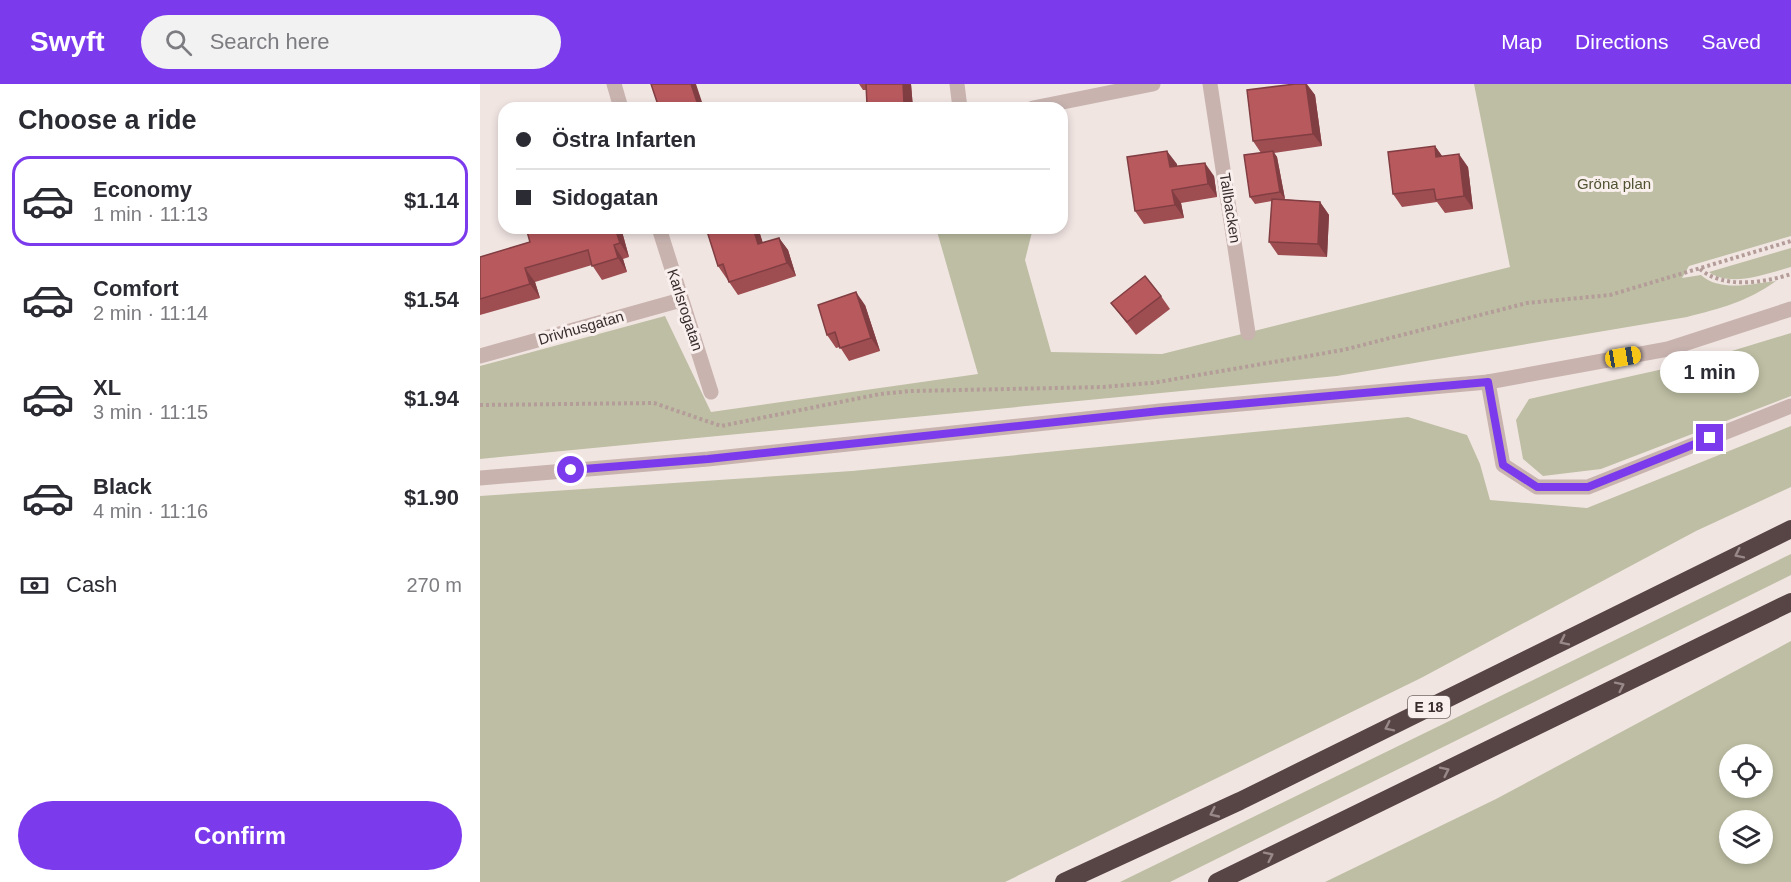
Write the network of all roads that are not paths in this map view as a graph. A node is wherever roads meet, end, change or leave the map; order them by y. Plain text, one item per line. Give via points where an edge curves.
1 (614, 84) edge
2 (957, 84) edge
3 (1153, 84) edge
4 (1210, 84) edge
5 (619, 102) edge
6 (959, 102) edge
7 (1063, 102) edge
8 (661, 234) edge
9 (681, 300) junction
10 (1791, 309) edge
11 (1248, 333) dead end
12 (480, 356) edge
13 (1488, 382) junction
14 (711, 392) dead end
15 (1791, 406) edge
16 (480, 478) edge
17 (1791, 529) edge
18 (1791, 602) edge
19 (1064, 882) edge
20 (1217, 882) edge

1 - 5 street
2 - 6 street
3 - 7 street
4 - 11 street, Tallbacken
8 - 9 street, Karlsrogatan
9 - 12 street, Drivhusgatan
9 - 14 street, Karlsrogatan
10 - 13 street via 1668,349
13 - 15 street via 1503,465 1537,487 1588,487
13 - 16 street
17 -> 19 highway, E 18 via 1240,801
20 -> 18 highway

